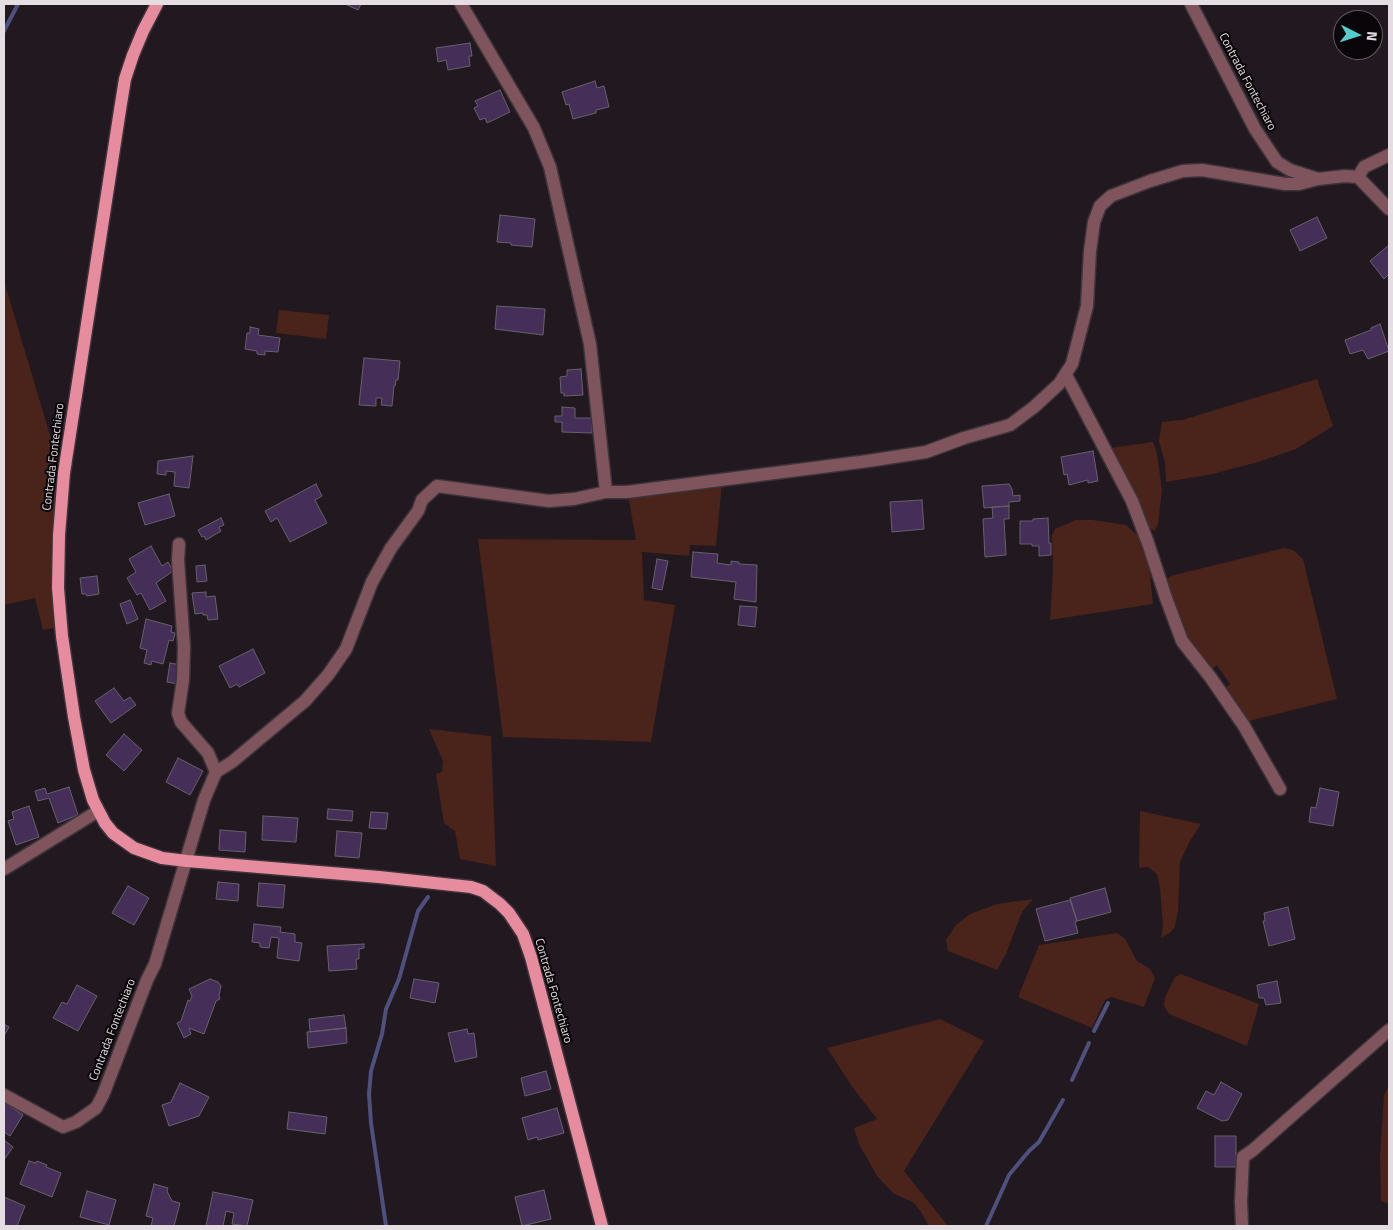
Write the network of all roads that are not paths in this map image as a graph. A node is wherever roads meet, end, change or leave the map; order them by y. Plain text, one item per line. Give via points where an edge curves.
1 (157, 4) edge
2 (461, 4) edge
3 (1191, 4) edge
4 (1389, 154) edge
5 (1358, 177) junction
6 (1318, 180) junction
7 (1389, 209) edge
8 (1066, 375) junction
9 (606, 492) junction
10 (180, 544) dead end
11 (216, 772) junction
12 (1280, 789) dead end
13 (98, 811) junction
14 (187, 861) junction
15 (4, 869) edge
16 (1389, 1030) edge
17 (4, 1095) edge
18 (602, 1226) edge
19 (1242, 1226) edge

1 - 13 main road, Contrada Fontechiaro via 143,30 125,79 66,463 59,535 58,588 62,636 84,770
2 - 9 street via 534,128 550,167 590,344
3 - 6 street, Contrada Fontechiaro via 1255,130 1277,162
4 - 5 street via 1364,167
5 - 6 street, Contrada Fontechiaro
5 - 7 street
6 - 8 street via 1285,184 1202,170 1183,171 1111,196 1100,206 1094,222 1087,306 1079,342
8 - 9 street via 1034,407 1010,424 926,452
8 - 12 street via 1132,502 1182,641 1244,726
9 - 11 street via 549,501 437,486 430,491 372,582 346,649 328,675 304,701
10 - 11 street via 178,560 184,647 178,713 214,762
11 - 14 street via 204,800
13 - 14 main road, Contrada Fontechiaro via 113,833 134,848 162,858
13 - 15 street
14 - 17 street, Contrada Fontechiaro via 155,964 96,1108 63,1127
14 - 18 main road, Contrada Fontechiaro via 471,887 483,891 500,904 523,934 531,957
16 - 19 street via 1243,1157

